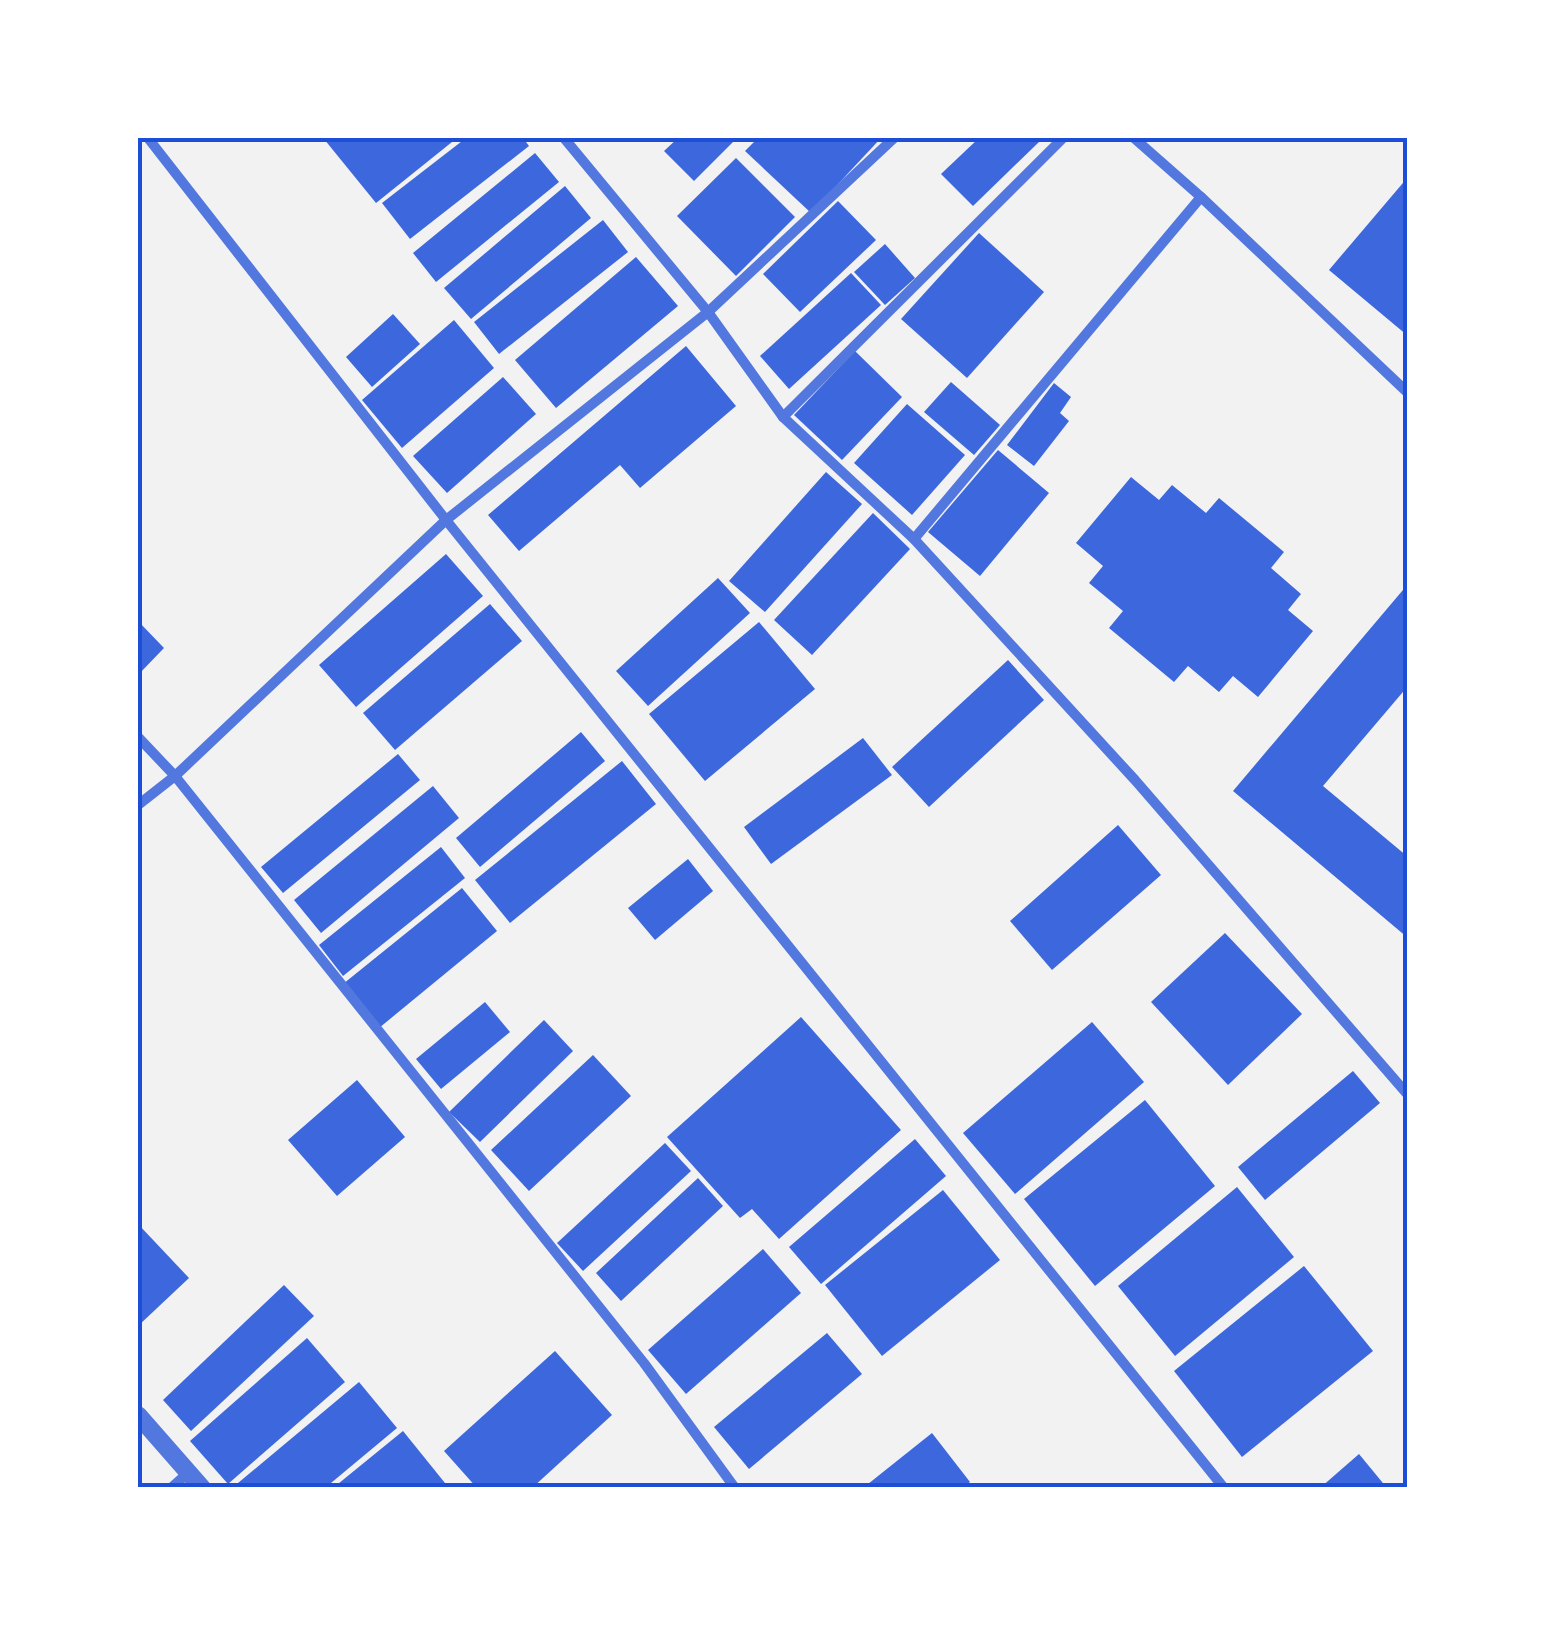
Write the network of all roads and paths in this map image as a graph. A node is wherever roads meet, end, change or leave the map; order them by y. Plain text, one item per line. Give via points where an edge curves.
1 (148, 138) edge
2 (564, 138) edge
3 (894, 138) edge
4 (1064, 138) edge
5 (1134, 138) edge
6 (1202, 197) junction
7 (708, 312) junction
8 (1408, 393) edge
9 (783, 418) junction
10 (446, 520) junction
11 (914, 539) junction
12 (138, 736) edge
13 (175, 776) junction
14 (138, 804) edge
15 (1408, 1094) edge
16 (138, 1415) edge
17 (189, 1472) junction
18 (171, 1488) edge
19 (202, 1488) edge
20 (735, 1488) edge
21 (1224, 1488) edge

1 - 10 street
2 - 7 street
3 - 7 street
4 - 9 street
5 - 6 street
6 - 8 street
6 - 11 street
7 - 9 street
7 - 10 street
9 - 11 street
10 - 13 street
10 - 21 street
11 - 15 street
12 - 13 street
13 - 14 street
13 - 20 street via 644,1363
16 - 17 street
17 - 18 street
17 - 19 street

